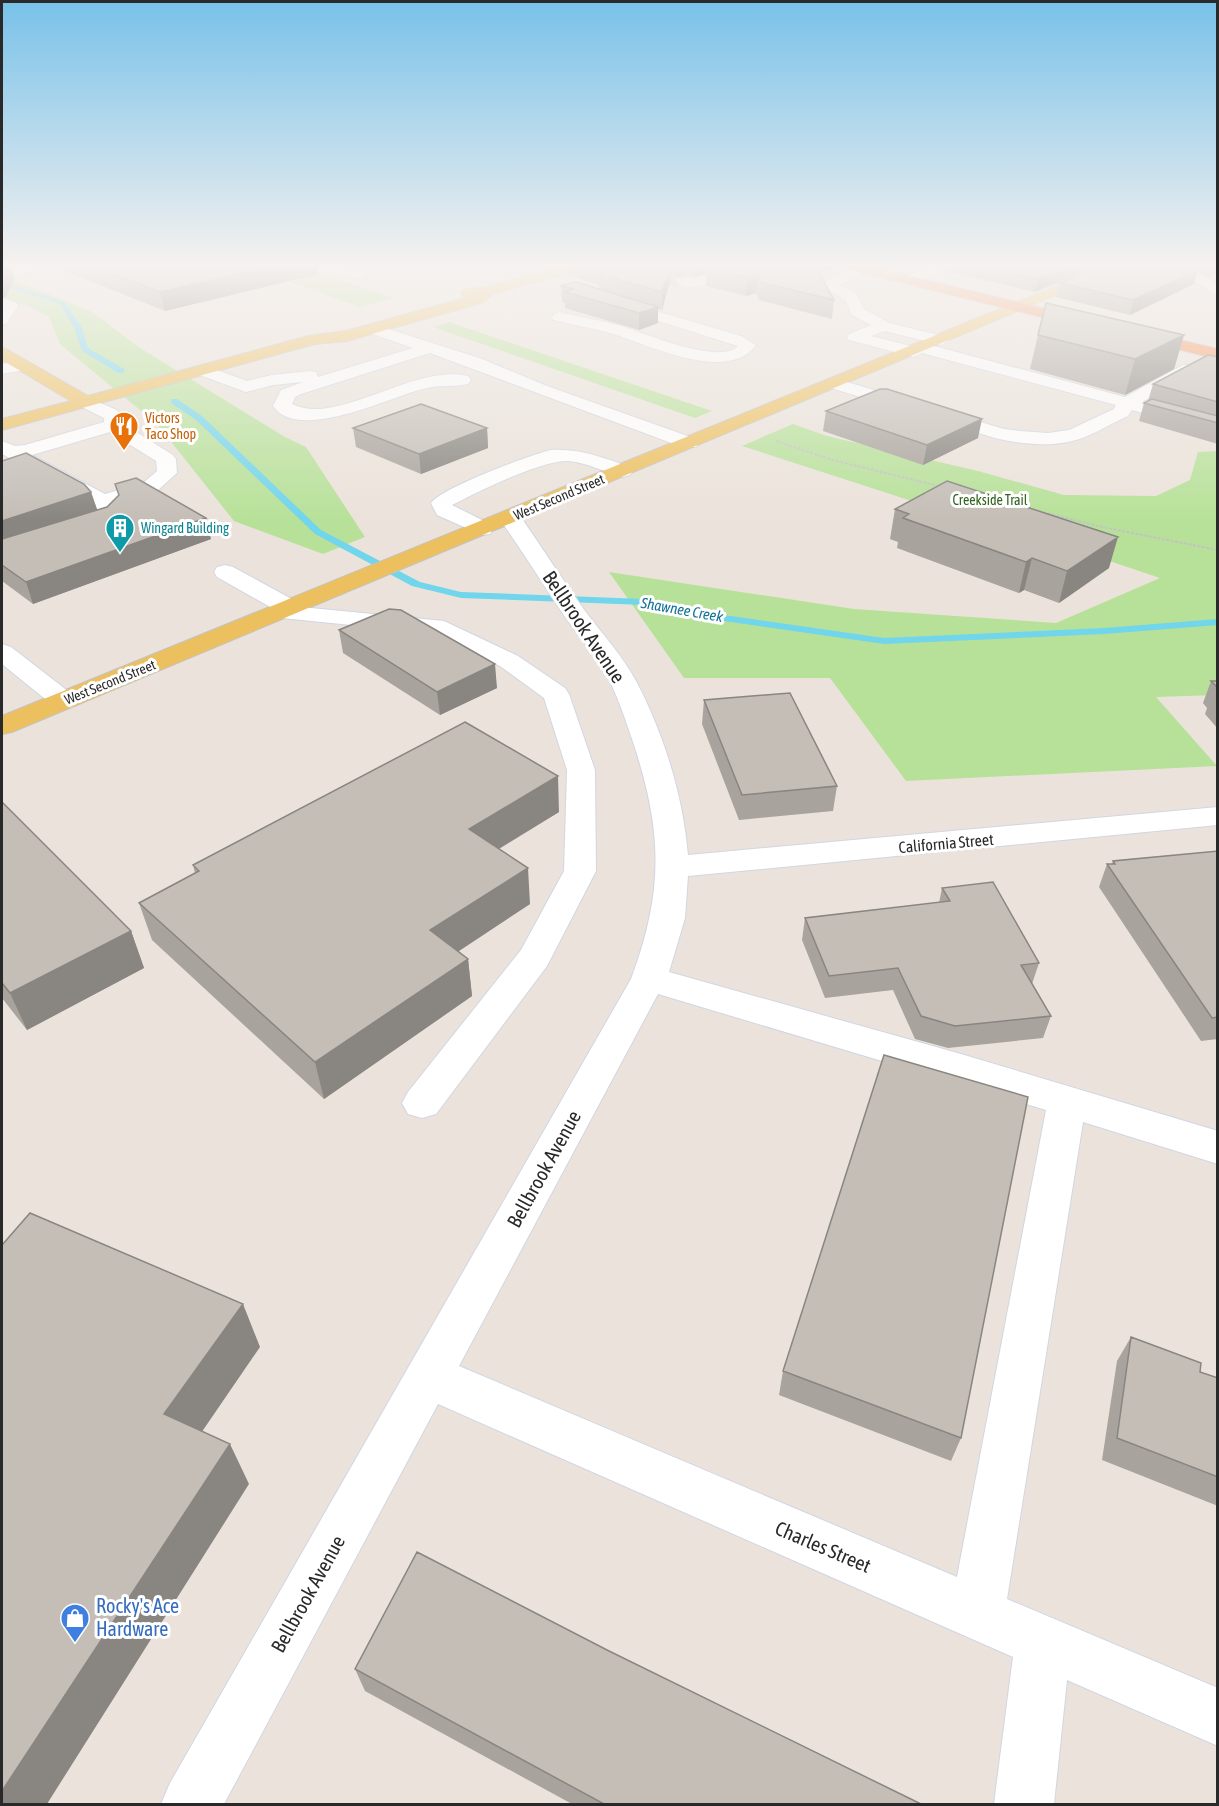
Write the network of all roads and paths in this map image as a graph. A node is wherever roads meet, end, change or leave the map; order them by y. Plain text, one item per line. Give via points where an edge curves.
1 (270, 351) edge
2 (418, 351) edge
3 (439, 351) edge
4 (684, 351) edge
5 (742, 351) edge
6 (915, 351) edge
7 (923, 351) edge
8 (2, 353) edge
9 (1218, 354) edge
10 (24, 365) junction
11 (2, 369) edge
12 (203, 370) junction
13 (340, 375) junction
14 (462, 380) dead end
15 (837, 384) junction
16 (86, 402) junction
17 (1125, 404) junction
18 (2, 425) edge
19 (112, 425) junction
20 (1218, 430) edge
21 (689, 443) junction
22 (7, 450) edge
23 (622, 471) junction
24 (99, 499) junction
25 (510, 518) junction
26 (90, 526) junction
27 (482, 529) junction
28 (2, 535) edge
29 (2, 554) edge
30 (225, 573) dead end
31 (286, 610) junction
32 (2, 652) edge
33 (64, 701) junction
34 (2, 726) edge
35 (1218, 816) edge
36 (675, 867) junction
37 (649, 979) junction
38 (1067, 1102) junction
39 (422, 1103) dead end
40 (1218, 1148) edge
41 (429, 1377) junction
42 (977, 1614) junction
43 (1043, 1642) junction
44 (1218, 1718) edge
45 (191, 1804) edge
46 (1024, 1804) edge

1 - 12 main road
2 - 13 street
3 - 21 street
4 - 5 street via 719,358
6 - 15 main road, West Second Street
7 - 17 street
8 - 10 main road
9 - 17 street
10 - 11 street
10 - 16 main road
12 - 13 street via 246,387 272,380
12 - 16 main road
13 - 14 street via 286,394 282,406 288,411 325,413 424,383
15 - 17 street via 1023,437 1075,435 1122,412
15 - 21 main road, West Second Street
16 - 18 main road
16 - 19 street via 111,414
17 - 20 street
19 - 22 street via 27,451
19 - 24 street via 166,459 167,473 150,487
21 - 23 main road, West Second Street
22 - 24 street
23 - 25 main road, West Second Street
23 - 27 street via 583,457 552,456 441,503 444,511
24 - 26 street via 110,507 112,514
25 - 27 main road, West Second Street
25 - 36 street, Bellbrook Avenue via 619,673 657,766 672,832
26 - 28 street via 70,513
26 - 29 street
27 - 31 main road, West Second Street
30 - 31 street
31 - 33 main road, West Second Street
31 - 39 street via 435,626 509,661 556,694 581,770 580,871 535,957
32 - 33 street
33 - 34 main road, West Second Street
35 - 36 street, California Street
36 - 37 street, Bellbrook Avenue via 669,917
37 - 38 street
37 - 41 street, Bellbrook Avenue
38 - 40 street
38 - 42 street
41 - 42 street, Charles Street
41 - 45 street, Bellbrook Avenue
42 - 43 street, Charles Street
43 - 44 street, Charles Street
43 - 46 street

